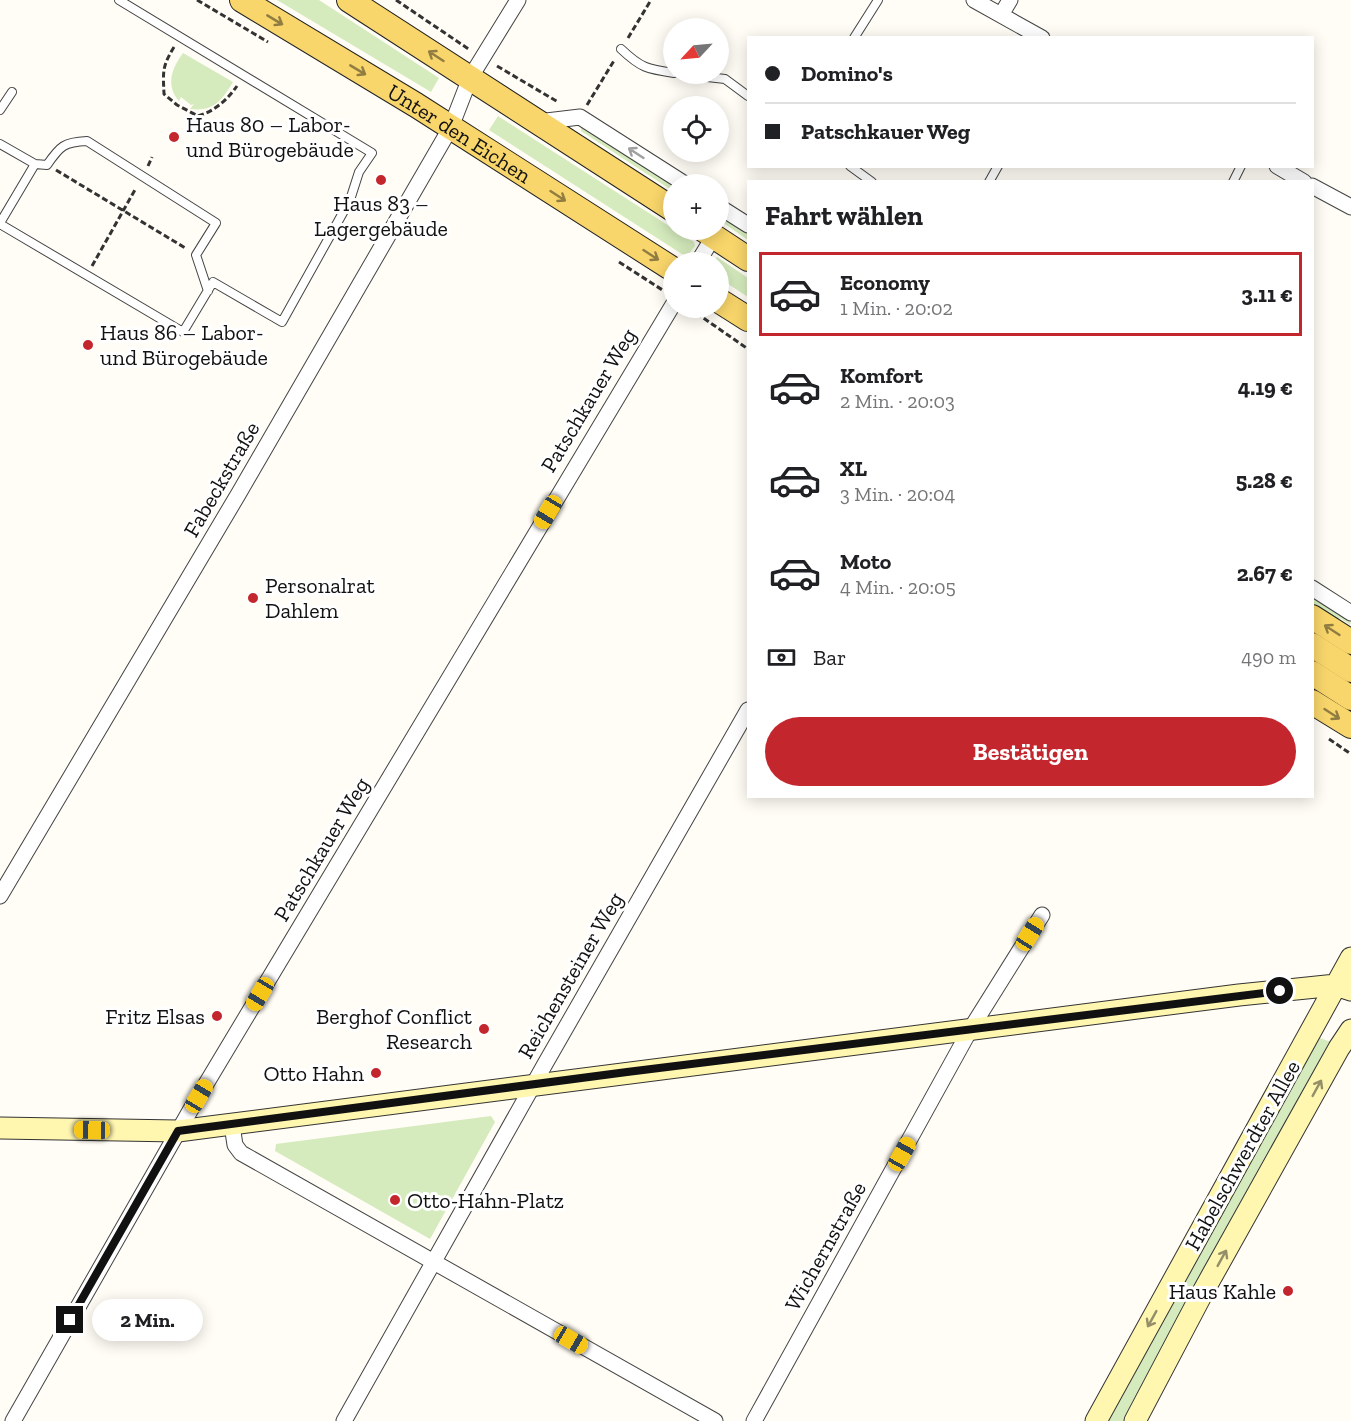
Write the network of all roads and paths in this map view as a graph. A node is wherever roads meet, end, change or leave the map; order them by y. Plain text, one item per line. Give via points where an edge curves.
1 (119, 0) edge
2 (242, 0) edge
3 (349, 0) edge
4 (396, 0) edge
5 (518, 0) edge
6 (878, 0) edge
7 (974, 0) edge
8 (1010, 0) edge
9 (1001, 15) junction
10 (855, 36) edge
11 (1038, 36) edge
12 (179, 37) junction
13 (621, 49) dead end
14 (474, 53) dead end
15 (663, 71) edge
16 (507, 72) dead end
17 (244, 75) junction
18 (470, 78) junction
19 (729, 82) edge
20 (12, 92) dead end
21 (747, 95) edge
22 (0, 110) edge
23 (579, 117) junction
24 (538, 122) junction
25 (451, 127) junction
26 (0, 144) edge
27 (152, 157) dead end
28 (34, 164) junction
29 (47, 165) junction
30 (853, 168) edge
31 (1280, 168) edge
32 (669, 174) edge
33 (142, 176) junction
34 (869, 180) edge
35 (1301, 180) edge
36 (1314, 187) edge
37 (663, 203) edge
38 (1351, 207) edge
39 (123, 211) junction
40 (729, 213) edge
41 (0, 224) edge
42 (747, 224) edge
43 (720, 240) edge
44 (196, 255) junction
45 (747, 258) edge
46 (663, 263) edge
47 (86, 275) junction
48 (208, 291) junction
49 (729, 307) edge
50 (665, 318) edge
51 (703, 318) edge
52 (747, 318) edge
53 (747, 348) edge
54 (1314, 589) edge
55 (1351, 613) edge
56 (1314, 618) edge
57 (1351, 642) edge
58 (1314, 646) edge
59 (1351, 670) edge
60 (1314, 674) edge
61 (1351, 698) edge
62 (1314, 703) edge
63 (747, 712) edge
64 (1351, 726) edge
65 (0, 896) edge
66 (1042, 915) dead end
67 (1351, 958) edge
68 (1344, 987) edge
69 (1351, 1029) edge
70 (969, 1030) junction
71 (533, 1084) junction
72 (232, 1125) junction
73 (0, 1128) edge
74 (178, 1131) junction
75 (435, 1261) junction
76 (12, 1421) edge
77 (344, 1421) edge
78 (715, 1421) edge
79 (754, 1421) edge
80 (1096, 1421) edge
81 (1135, 1421) edge

1 - 12 lane
2 -> 25 main road, Unter den Eichen
18 -> 3 main road
4 - 14 path
5 - 18 street, Fabeckstraße
6 - 10 lane
7 - 9 street
8 - 9 street
9 - 11 street
12 - 17 lane
12 - 17 path via 164,63 163,73 164,94 177,105 198,116 206,114 229,98
13 - 15 lane via 637,64
16 - 23 path
17 - 48 lane via 372,153 282,322 213,282
18 - 24 main road
18 - 25 street, Fabeckstraße
19 - 21 lane
20 - 22 lane
23 - 24 street
32 -> 23 street
24 - 37 main road
25 -> 46 main road, Unter den Eichen
25 - 65 street, Fabeckstraße
26 - 28 lane
27 - 33 path
28 - 29 lane
28 - 41 lane
29 - 33 lane via 59,148 70,142 87,141
29 - 39 path
30 - 34 lane
31 - 35 street
33 - 39 path
33 - 44 lane via 216,223
36 - 38 street
39 - 44 path
39 - 47 path
40 - 42 street
41 - 47 lane
43 - 45 main road
44 - 48 lane
47 - 48 lane via 183,332
49 - 52 main road
50 - 74 street, Patschkauer Weg
51 - 53 path
54 - 55 street
57 -> 56 main road
58 - 59 main road
60 - 61 main road
62 -> 64 main road
63 - 71 street, Reichensteiner Weg
66 - 70 street, Wichernstraße
67 - 68 main road, Habelschwerdter Allee
68 - 70 main road
68 -> 80 main road, Habelschwerdter Allee
81 -> 69 main road, Habelschwerdter Allee
70 - 71 main road
70 - 79 street, Wichernstraße
71 - 72 main road
71 - 75 street, Reichensteiner Weg
72 - 74 main road
72 - 75 street via 234,1145 241,1153
73 - 74 main road
74 - 76 street, Patschkauer Weg
75 - 77 street, Reichensteiner Weg
75 - 78 street

